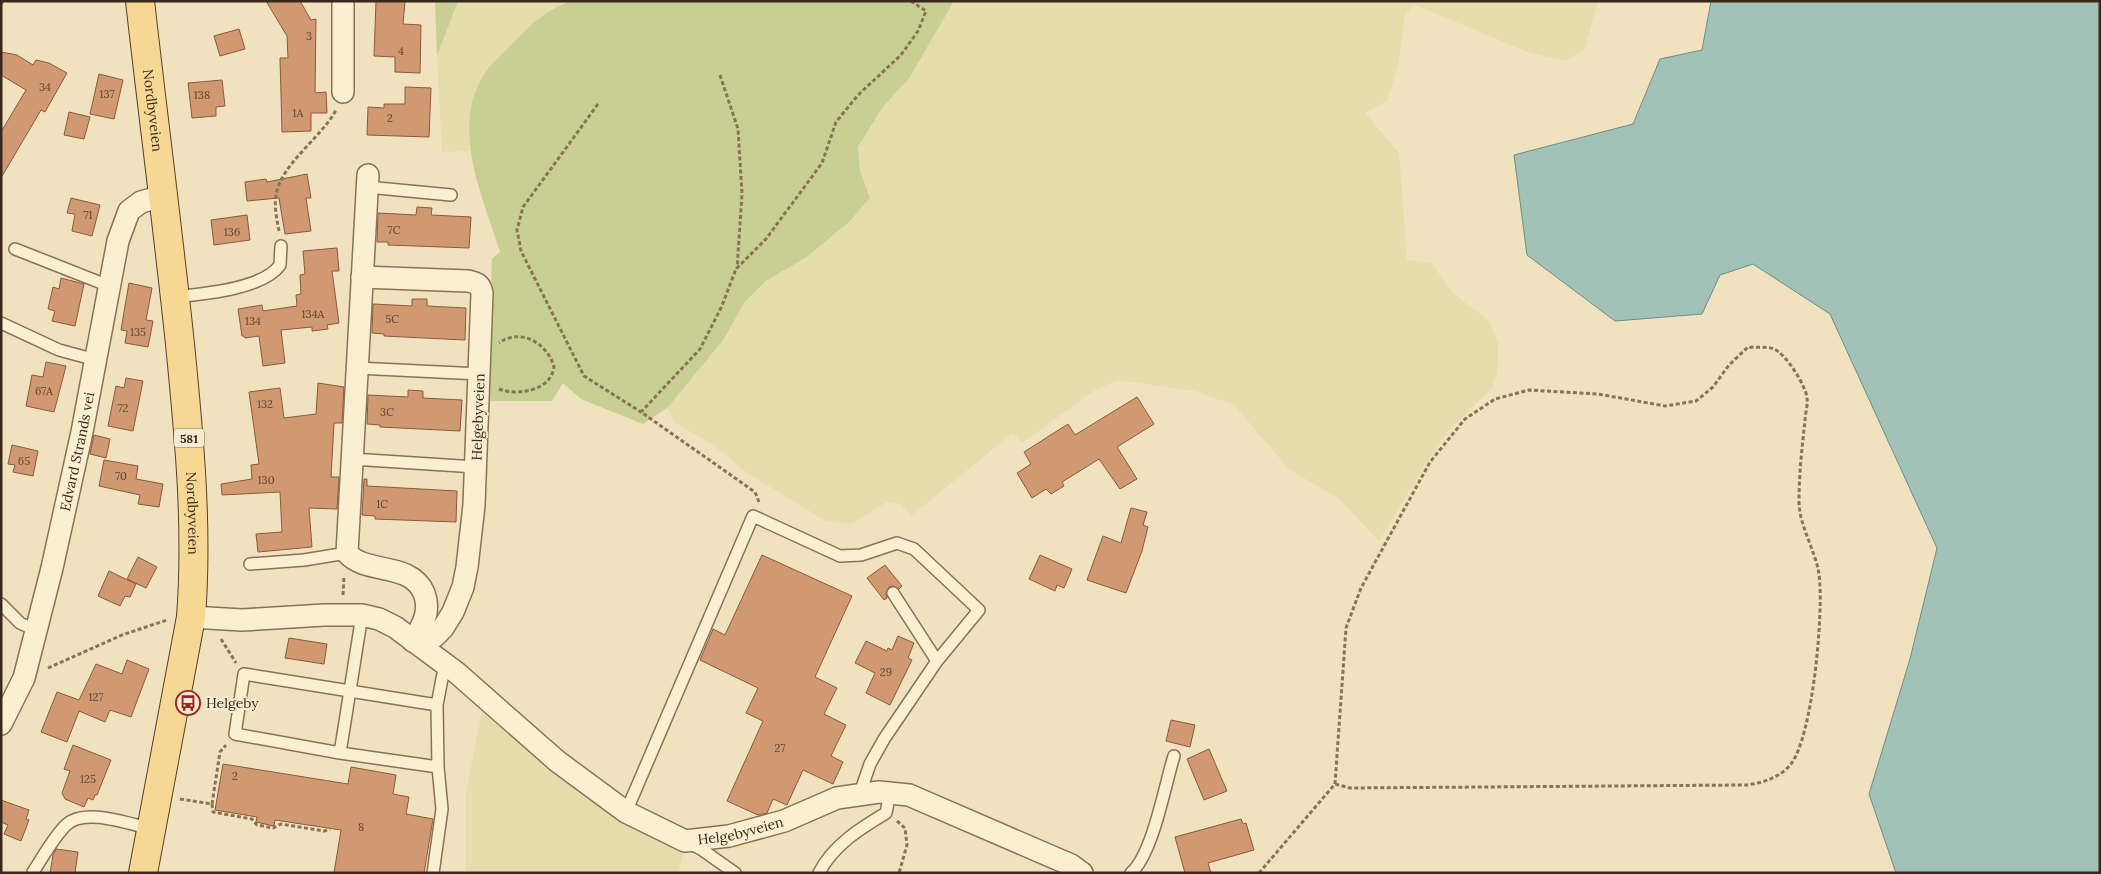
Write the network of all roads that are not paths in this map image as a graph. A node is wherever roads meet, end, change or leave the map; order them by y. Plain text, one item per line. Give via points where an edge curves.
1 (140, 1) edge
2 (344, 1) edge
3 (343, 92) road end
4 (367, 181) joint
5 (451, 195) dead end
6 (163, 196) junction
7 (281, 246) road end
8 (15, 249) dead end
9 (362, 277) junction
10 (108, 286) junction
11 (175, 297) junction
12 (1, 323) edge
13 (96, 360) junction
14 (357, 368) junction
15 (485, 374) junction
16 (352, 459) junction
17 (476, 467) junction
18 (347, 553) junction
19 (250, 564) dead end
20 (893, 593) dead end
21 (1, 604) edge
22 (362, 615) junction
23 (197, 617) junction
24 (36, 631) junction
25 (413, 640) junction
26 (937, 661) junction
27 (444, 663) junction
28 (350, 691) junction
29 (437, 705) junction
30 (1, 724) edge
31 (340, 753) junction
32 (1174, 756) dead end
33 (438, 767) junction
34 (860, 793) junction
35 (888, 803) junction
36 (626, 812) junction
37 (152, 829) junction
38 (685, 841) junction
39 (33, 872) edge
40 (143, 873) edge
41 (433, 873) edge
42 (735, 873) edge
43 (819, 873) edge
44 (1082, 873) edge
45 (1131, 873) edge

1 - 6 main road, Nordbyveien / 581
2 - 3 street
4 - 5 lane
4 - 9 street
6 - 10 street, Edvard Strands vei via 141,202 128,212
6 - 11 main road, Nordbyveien / 581
7 - 11 lane via 280,265 269,276 228,290
8 - 10 lane
9 - 14 street
9 - 15 street, Helgebyveien via 468,281 481,286
10 - 13 street, Edvard Strands vei
11 - 23 main road, Nordbyveien / 581 via 192,491
12 - 13 lane via 59,350
13 - 24 street, Edvard Strands vei
14 - 15 lane
14 - 16 street
15 - 17 street, Helgebyveien
16 - 17 lane
16 - 18 street
17 - 25 street, Helgebyveien via 472,530 463,587 443,628 434,637
18 - 19 lane
18 - 25 street via 357,560 403,573 421,588 427,612
20 - 26 lane
21 - 24 lane via 20,623
22 - 23 street, Helgebyveien via 324,614 242,620
22 - 25 street, Helgebyveien via 379,619
22 - 28 lane
23 - 37 main road, Nordbyveien / 581
24 - 30 street, Edvard Strands vei via 24,678
25 - 27 street, Helgebyveien
26 - 34 lane via 884,739 870,764
26 - 36 lane via 979,610 914,549 897,543 861,555 840,556 753,516
27 - 29 lane
27 - 36 street, Helgebyveien via 557,760
28 - 29 lane
28 - 31 lane
28 - 31 lane via 244,674 235,734
29 - 33 lane
31 - 33 lane
32 - 45 lane via 1162,804 1139,863
33 - 41 lane via 442,810
34 - 35 street, Helgebyveien
34 - 38 street, Helgebyveien via 837,798 784,821 729,836
35 - 43 lane via 843,843
35 - 44 street, Helgebyveien via 909,795 1071,865
36 - 38 street, Helgebyveien
37 - 39 lane via 98,817 76,819 57,835
37 - 40 main road, Nordbyveien / 581
38 - 42 lane

